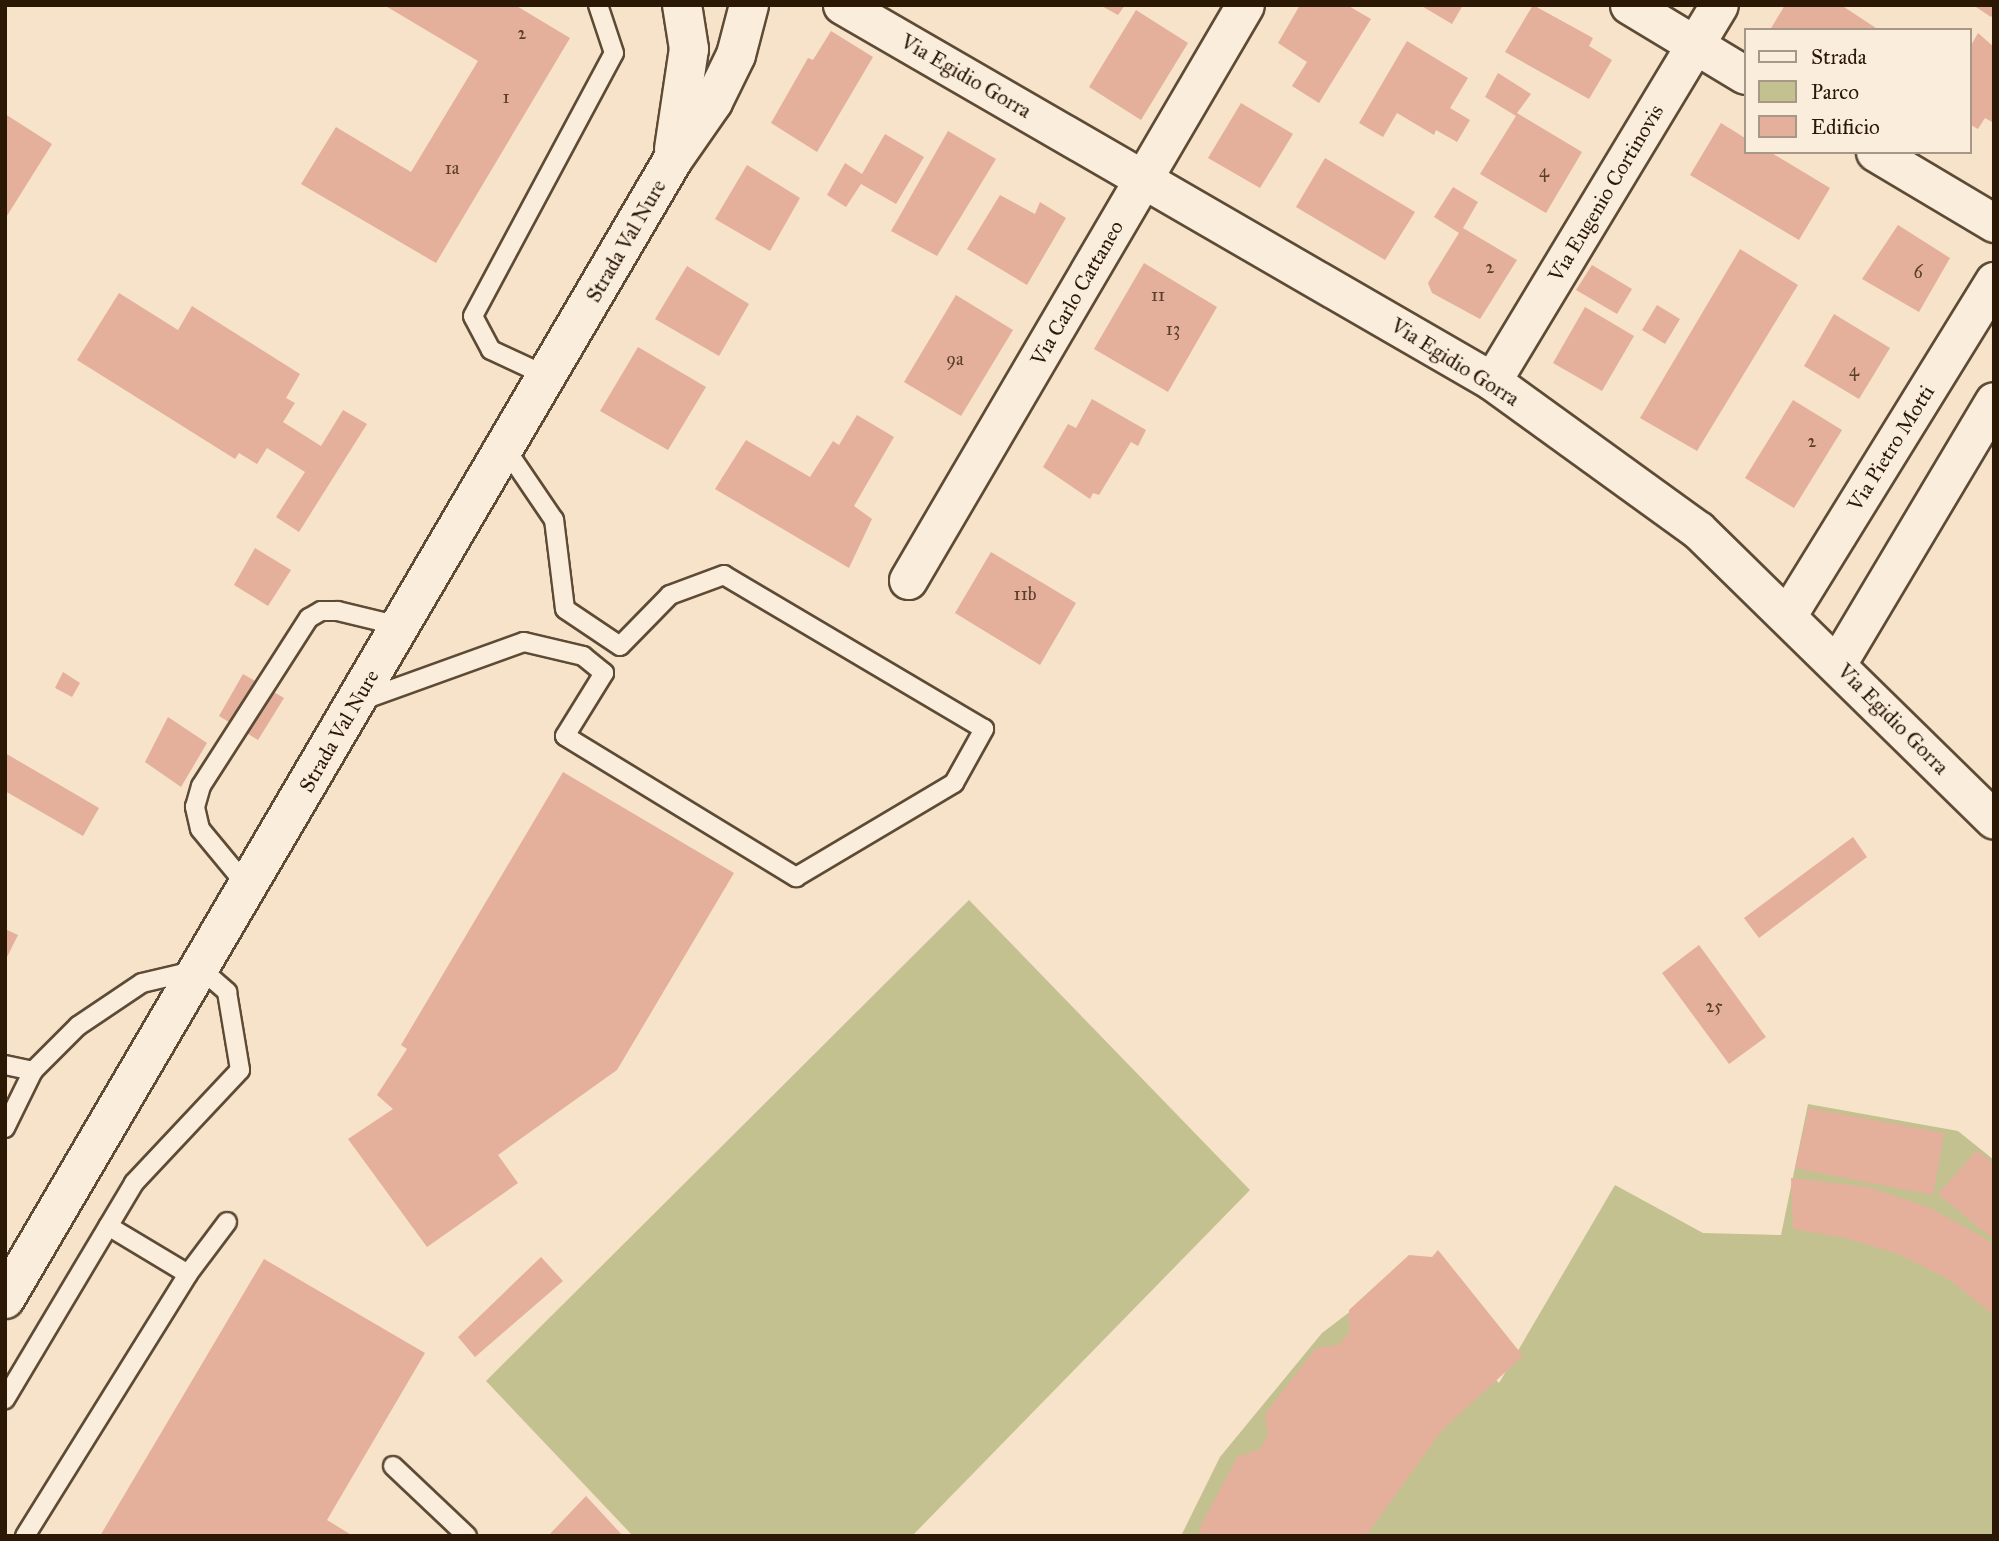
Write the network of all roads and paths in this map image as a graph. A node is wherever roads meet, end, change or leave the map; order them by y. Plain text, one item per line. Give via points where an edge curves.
1 (598, 5) edge
2 (682, 5) edge
3 (749, 5) edge
4 (842, 5) edge
5 (1245, 5) edge
6 (1629, 5) edge
7 (1719, 5) edge
8 (1696, 46) junction
9 (1744, 74) edge
10 (1878, 154) edge
11 (672, 161) junction
12 (1143, 179) junction
13 (1994, 223) edge
14 (1994, 281) edge
15 (547, 376) junction
16 (1492, 381) junction
17 (1994, 401) edge
18 (505, 448) junction
19 (908, 580) dead end
20 (1787, 616) junction
21 (400, 626) junction
22 (1837, 664) junction
23 (356, 702) junction
24 (1994, 820) edge
25 (248, 887) junction
26 (201, 969) junction
27 (5, 1065) edge
28 (33, 1071) junction
29 (5, 1128) edge
30 (227, 1222) dead end
31 (108, 1226) junction
32 (188, 1275) junction
33 (5, 1299) edge
34 (5, 1399) edge
35 (393, 1466) dead end
36 (25, 1536) edge
37 (467, 1536) edge

1 - 15 lane via 614,53 473,316 491,350
2 - 11 main road via 689,49
3 - 11 main road, Strada Val Nure via 736,55 713,102
4 - 12 street, Via Egidio Gorra
5 - 12 street, Via Carlo Cattaneo
6 - 8 street
7 - 8 street, Via Eugenio Cortinovis
8 - 9 street
8 - 16 street, Via Eugenio Cortinovis
10 - 13 street
11 - 15 main road, Strada Val Nure
12 - 16 street, Via Egidio Gorra
12 - 19 street, Via Carlo Cattaneo
14 - 20 street, Via Pietro Motti
15 - 18 main road, Strada Val Nure
16 - 20 street, Via Egidio Gorra via 1698,530
17 - 22 street
18 - 21 main road, Strada Val Nure
18 - 23 lane via 554,520 565,609 620,646 670,595 724,575 984,729 954,783 796,877 565,736 604,673 583,656 524,642
20 - 22 street, Via Egidio Gorra
21 - 23 main road, Strada Val Nure
21 - 25 lane via 338,611 321,611 309,618 201,786 195,807 200,829
22 - 24 street, Via Egidio Gorra
23 - 25 main road, Strada Val Nure
25 - 26 main road, Strada Val Nure
26 - 28 lane via 142,983 78,1026
26 - 31 lane via 227,992 240,1070 134,1183
26 - 33 main road, Strada Val Nure
27 - 28 lane
28 - 29 lane
30 - 32 lane
31 - 32 lane
31 - 34 lane
32 - 36 lane
35 - 37 lane

